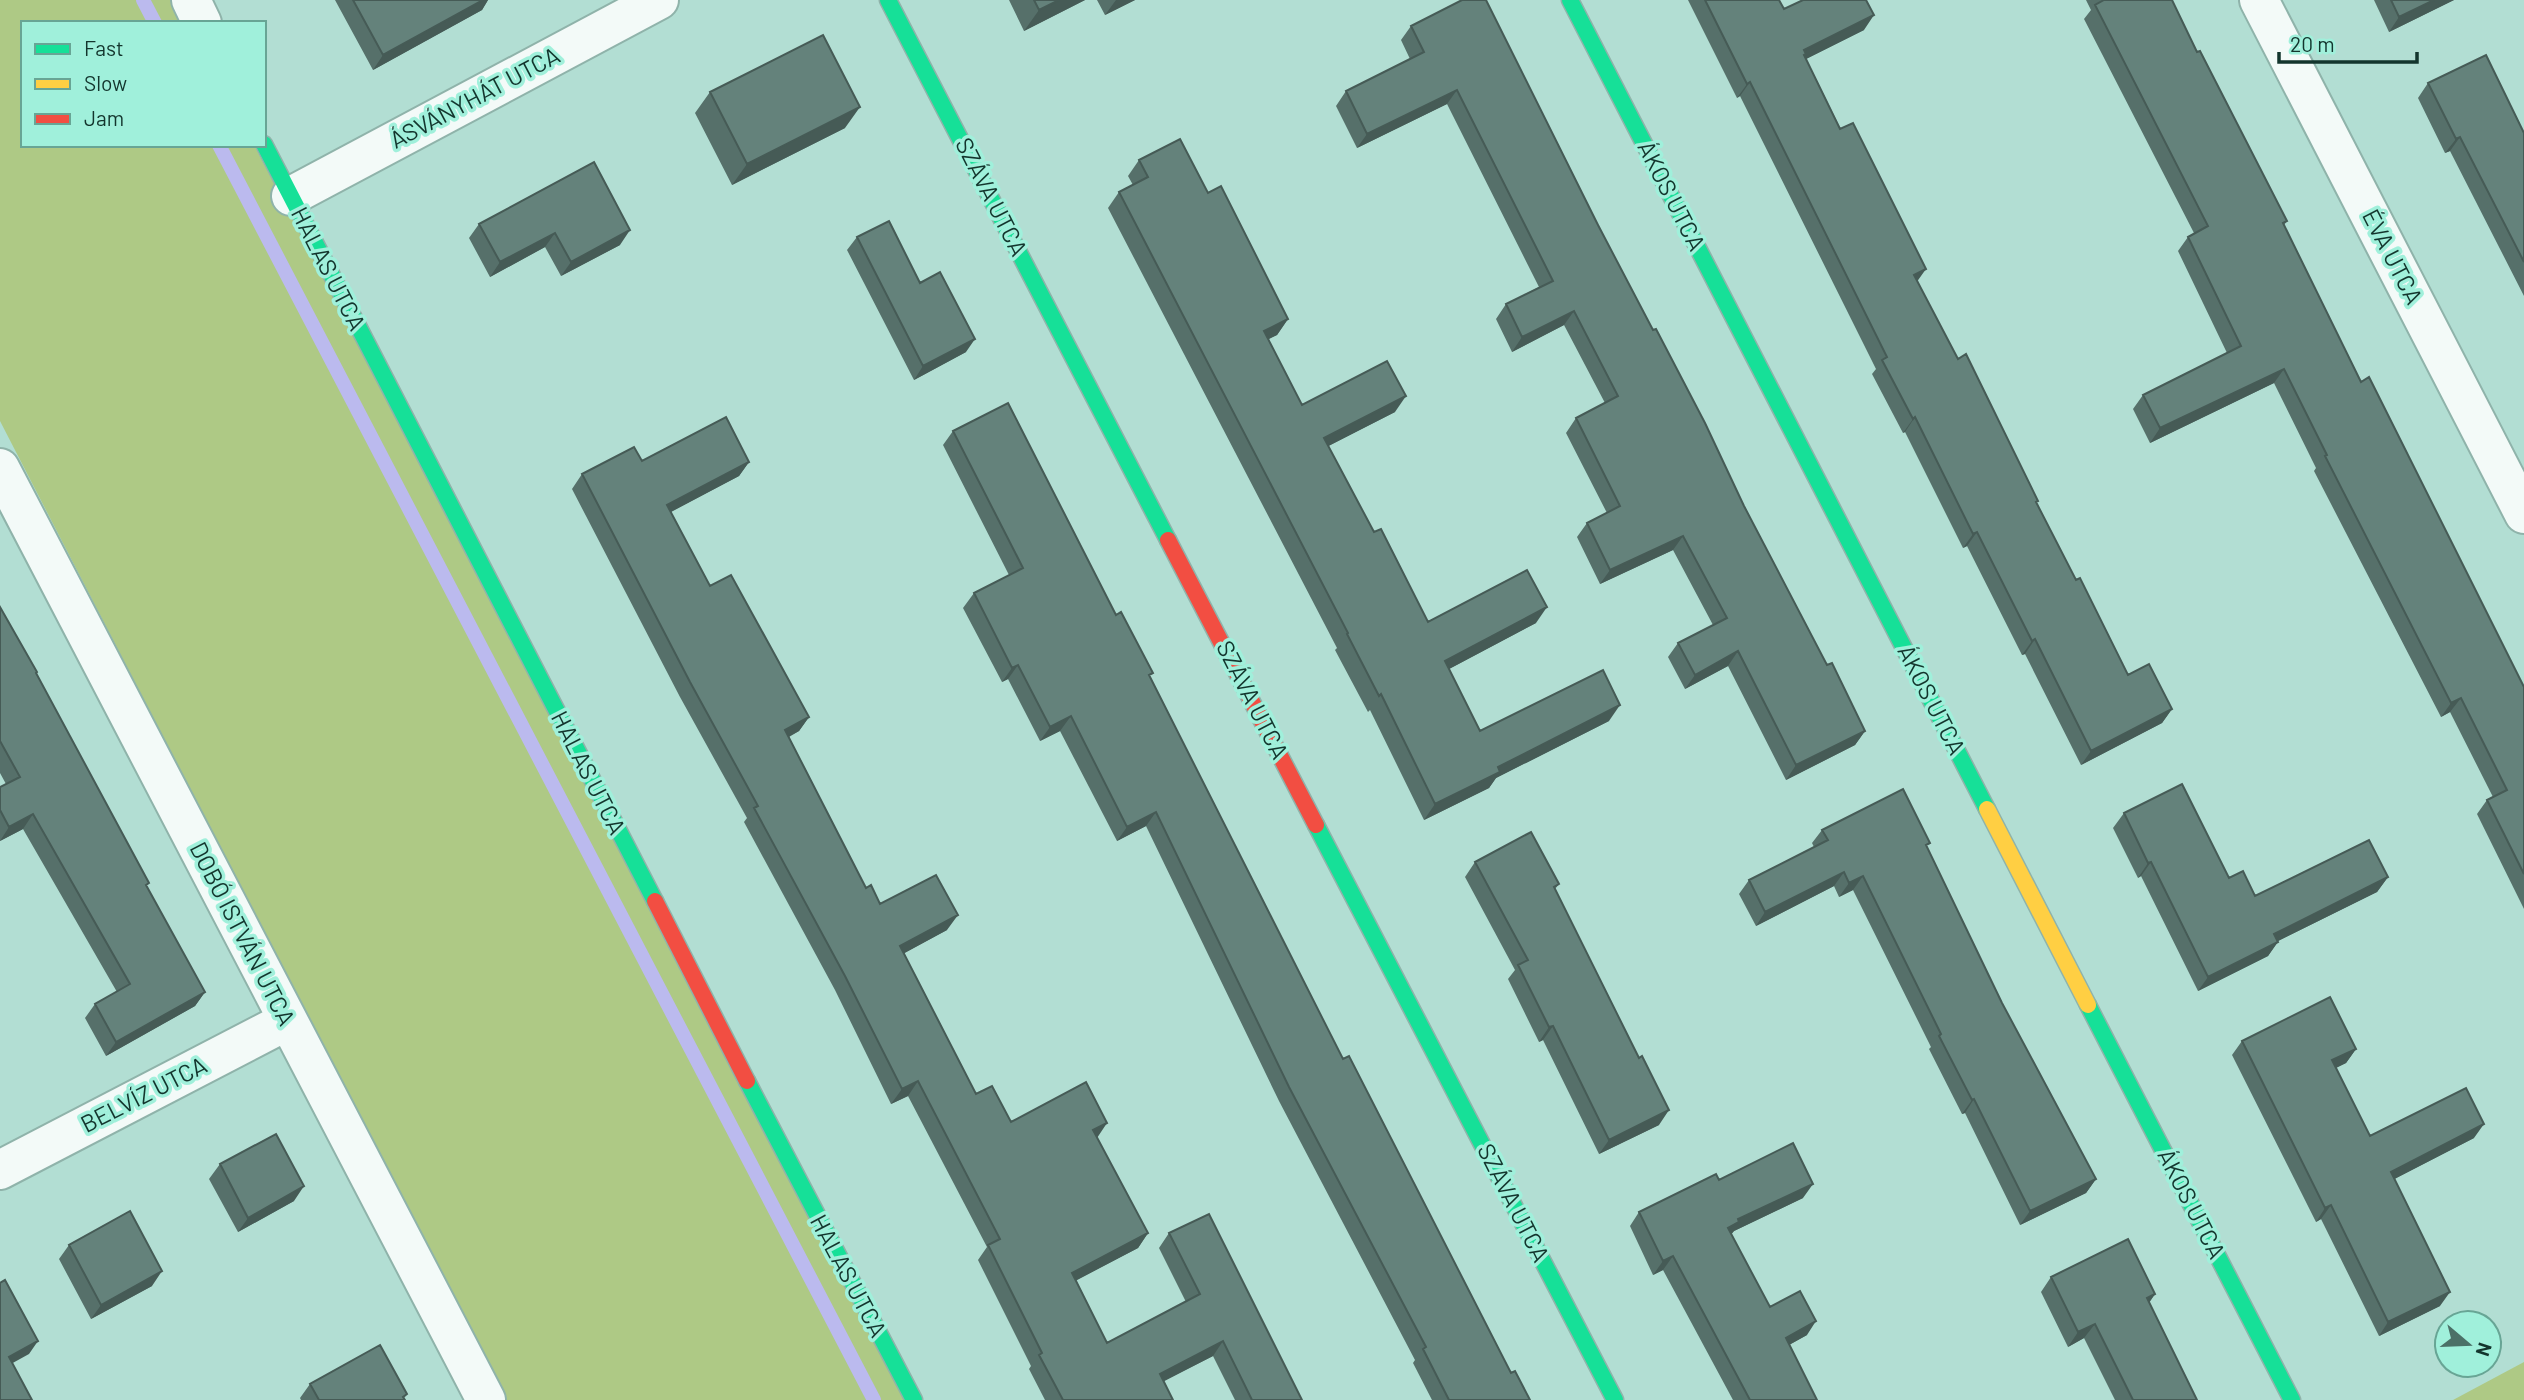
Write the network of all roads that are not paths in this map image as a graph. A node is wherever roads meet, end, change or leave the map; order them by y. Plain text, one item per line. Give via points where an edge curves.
1 (191, 0) edge
2 (659, 0) edge
3 (888, 0) edge
4 (1570, 0) edge
5 (2259, 0) edge
6 (201, 21) edge
7 (266, 147) edge
8 (291, 197) junction
9 (0, 468) edge
10 (2524, 514) edge
11 (287, 1021) junction
12 (0, 1170) edge
13 (486, 1400) edge
14 (914, 1400) edge
15 (1615, 1400) edge
16 (2292, 1400) edge

1 - 6 street
2 - 8 street, ÁSVÁNYHÁT UTCA
3 - 15 street, SZÁVA UTCA
4 - 16 street, ÁKOS UTCA
5 - 10 street, ÉVA UTCA
7 - 8 street, HALAS UTCA
8 - 14 street, HALAS UTCA
9 - 11 street, DOBÓ ISTVÁN UTCA
11 - 12 street, BELVÍZ UTCA
11 - 13 street, DOBÓ ISTVÁN UTCA

